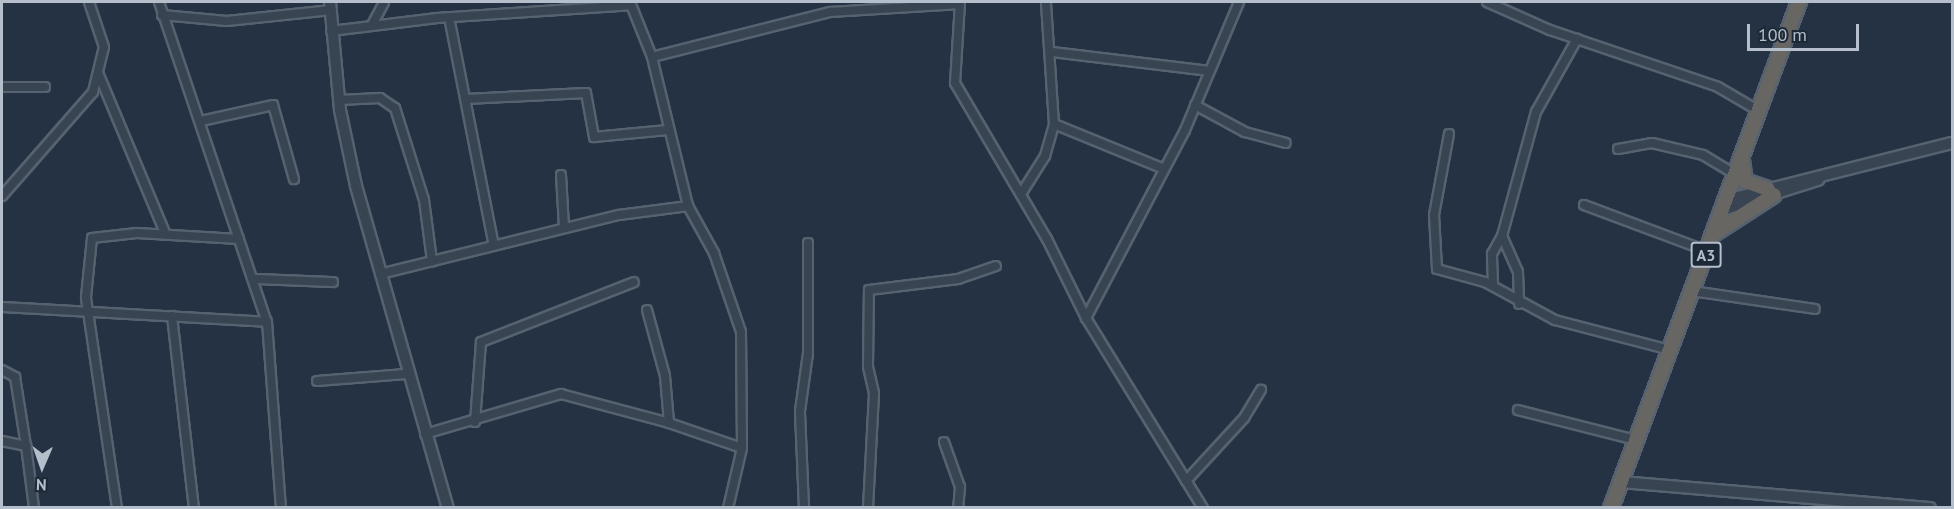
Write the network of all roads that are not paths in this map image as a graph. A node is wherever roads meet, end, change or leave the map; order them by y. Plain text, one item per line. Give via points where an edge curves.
1 (89, 2) edge
2 (159, 2) edge
3 (384, 2) edge
4 (1046, 2) edge
5 (1239, 2) edge
6 (1487, 2) edge
7 (1799, 2) edge
8 (630, 3) edge
9 (959, 3) edge
10 (549, 5) edge
11 (331, 6) edge
12 (162, 15) junction
13 (449, 17) junction
14 (372, 25) junction
15 (331, 31) junction
16 (1577, 39) junction
17 (1052, 52) junction
18 (652, 57) junction
19 (1208, 70) junction
20 (99, 75) junction
21 (2, 87) edge
22 (45, 87) dead end
23 (339, 99) junction
24 (466, 99) junction
25 (1195, 105) junction
26 (1759, 111) junction
27 (201, 121) junction
28 (1054, 124) junction
29 (668, 130) junction
30 (1449, 134) dead end
31 (1286, 143) dead end
32 (1953, 144) edge
33 (1618, 148) dead end
34 (1742, 154) junction
35 (1164, 169) junction
36 (1735, 174) junction
37 (561, 175) dead end
38 (294, 179) dead end
39 (1771, 192) junction
40 (1021, 194) junction
41 (2, 196) edge
42 (1584, 205) dead end
43 (1724, 205) junction
44 (688, 206) junction
45 (161, 226) junction
46 (564, 227) junction
47 (154, 234) junction
48 (166, 235) junction
49 (1502, 236) junction
50 (1712, 237) junction
51 (239, 238) junction
52 (808, 243) dead end
53 (494, 246) junction
54 (1707, 251) junction
55 (432, 261) junction
56 (996, 266) dead end
57 (380, 274) junction
58 (255, 279) junction
59 (333, 282) dead end
60 (634, 282) dead end
61 (1493, 285) junction
62 (1692, 291) junction
63 (1519, 304) junction
64 (2, 307) edge
65 (1815, 309) dead end
66 (647, 310) dead end
67 (92, 312) junction
68 (172, 316) junction
69 (1086, 318) junction
70 (267, 322) junction
71 (1670, 350) junction
72 (2, 370) edge
73 (406, 374) junction
74 (317, 381) dead end
75 (1261, 390) dead end
76 (1518, 410) dead end
77 (475, 422) junction
78 (669, 423) junction
79 (425, 434) junction
80 (1636, 440) junction
81 (2, 441) edge
82 (944, 442) dead end
83 (26, 446) junction
84 (742, 448) junction
85 (1186, 481) junction
86 (1620, 482) junction
87 (34, 507) edge
88 (117, 507) edge
89 (194, 507) edge
90 (281, 507) edge
91 (448, 507) edge
92 (728, 507) edge
93 (804, 507) edge
94 (868, 507) edge
95 (958, 507) edge
96 (1203, 507) edge
97 (1611, 507) edge
98 (1930, 507) edge

1 - 20 street via 103,37
2 - 12 street
3 - 14 street
4 - 17 street
5 - 19 street
6 - 16 street
7 - 26 highway, A3
8 - 10 street
8 - 18 street
9 - 18 street via 830,12
9 - 40 street via 955,83
10 - 13 street
11 - 12 street via 227,21
11 - 15 street
12 - 27 street
13 - 14 street
13 - 24 street
14 - 15 street
15 - 23 street
16 - 26 street via 1718,87
16 - 49 street via 1536,112
17 - 19 street
17 - 28 street
18 - 29 street
19 - 25 street
20 - 41 street via 84,105
20 - 45 street
21 - 22 street
23 - 55 street via 386,99 395,108 421,190
23 - 57 street
24 - 29 street via 586,93 594,137
24 - 53 street
25 - 31 street via 1245,132
25 - 35 street
26 - 34 highway, A3
27 - 38 street via 273,105
27 - 51 street
28 - 35 street
28 - 40 street via 1045,156
29 - 44 street
30 - 61 street via 1434,215 1435,263 1441,272
32 - 39 street
33 - 36 street via 1652,144 1703,155
34 - 36 highway, A3
34 - 39 highway via 1745,181
35 - 69 street
36 - 43 highway, A3
37 - 46 street
39 - 43 street
39 - 50 highway via 1733,217
40 - 69 street
42 - 54 street
43 - 50 highway, A3
44 - 46 street
44 - 84 street via 718,262 741,332
45 - 47 street
45 - 48 street
46 - 53 street
47 - 48 street
47 - 67 street via 93,236 86,297
48 - 51 street
49 - 61 street via 1492,254
49 - 63 street via 1518,272
50 - 54 highway, A3
51 - 58 street
52 - 93 street via 808,353 800,411
53 - 55 street
54 - 62 highway, A3
55 - 57 street
56 - 94 street via 958,279 869,290 868,368 874,393
57 - 73 street
58 - 59 street
58 - 70 street
60 - 77 street via 481,342
61 - 63 street
62 - 65 street
62 - 71 highway, A3
63 - 71 street via 1555,320
64 - 67 street
66 - 78 street via 665,376
67 - 68 street
67 - 88 street
68 - 70 street
68 - 89 street
69 - 85 street
70 - 90 street
71 - 80 highway, A3
72 - 83 street via 15,377
73 - 74 street
73 - 79 street
75 - 85 street via 1244,418
76 - 80 street
77 - 78 street via 561,394
77 - 79 street
78 - 84 street
79 - 91 street
80 - 86 highway, A3
81 - 83 street
82 - 95 street via 960,487
83 - 87 street
84 - 92 street
85 - 96 street
86 - 97 highway, A3
86 - 98 street

